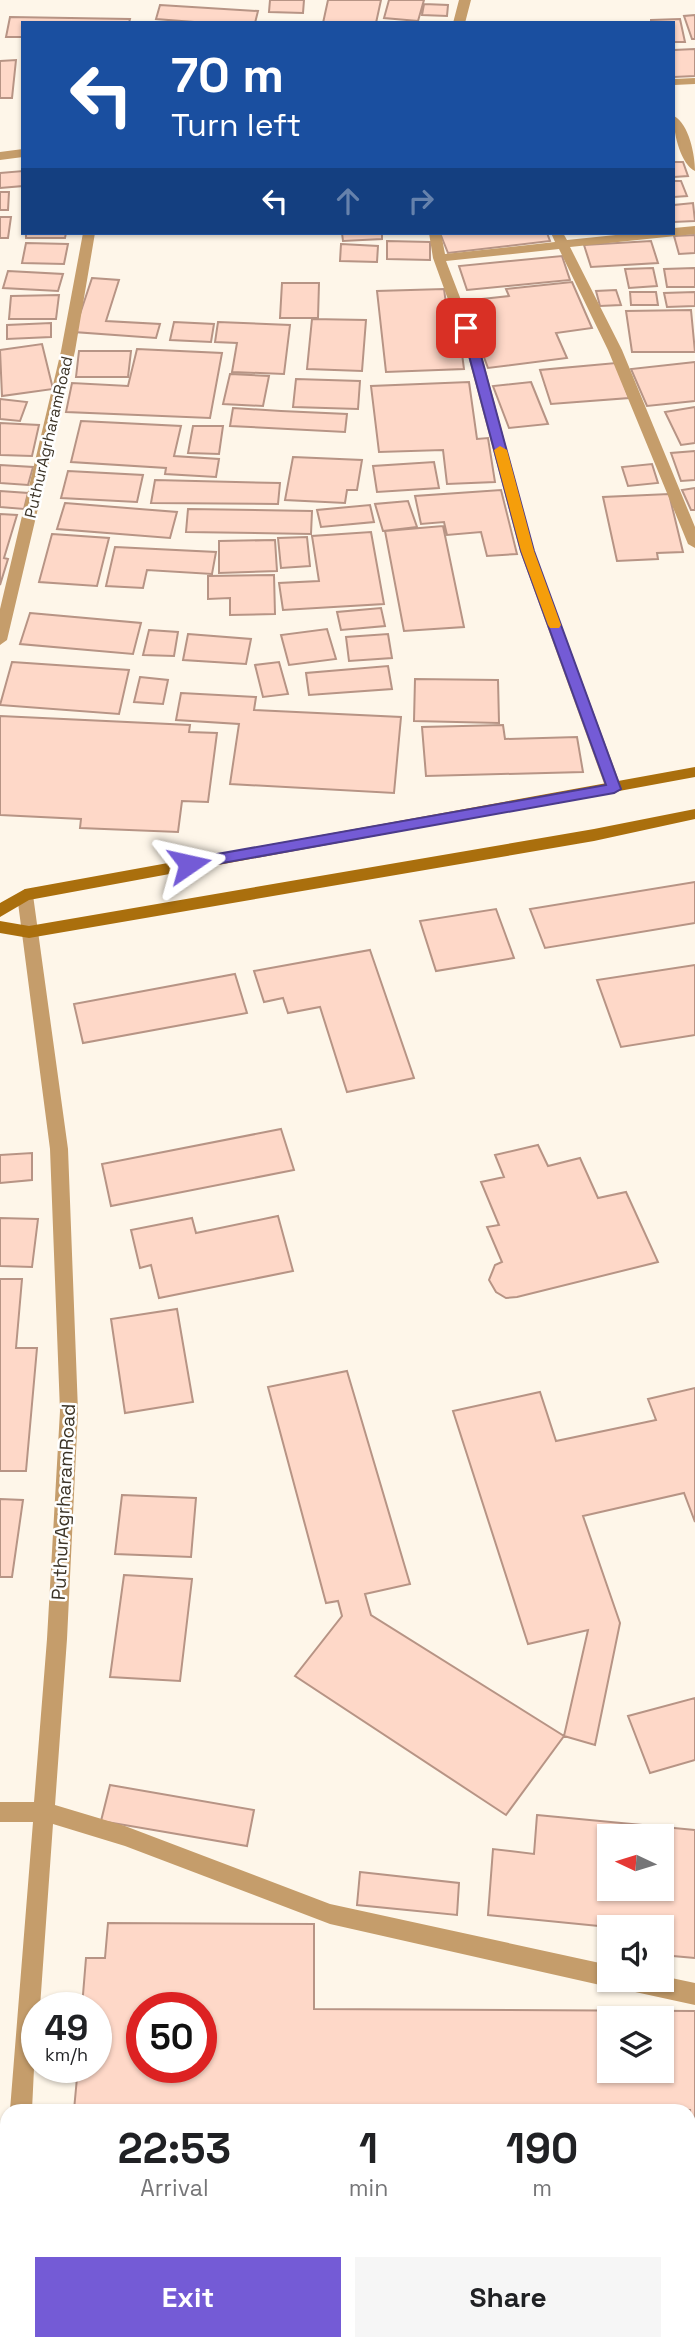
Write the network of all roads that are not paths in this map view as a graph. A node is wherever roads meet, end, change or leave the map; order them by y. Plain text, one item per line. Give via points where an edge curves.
1 (465, 0) edge
2 (460, 21) edge
3 (695, 81) edge
4 (675, 82) edge
5 (675, 122) edge
6 (21, 153) edge
7 (0, 156) edge
8 (695, 167) edge
9 (695, 230) edge
10 (675, 232) edge
11 (89, 235) edge
12 (435, 235) edge
13 (624, 235) edge
14 (560, 238) edge
15 (439, 258) junction
16 (695, 544) edge
17 (0, 640) edge
18 (695, 772) edge
19 (614, 789) junction
20 (695, 814) edge
21 (25, 895) junction
22 (0, 911) edge
23 (0, 927) edge
24 (29, 932) junction
25 (0, 1812) edge
26 (45, 1812) junction
27 (597, 1973) edge
28 (674, 1989) edge
29 (695, 1994) edge
30 (21, 2104) edge

1 - 2 street
3 - 4 street
5 - 8 street
6 - 7 street
9 - 10 street
11 - 17 street, PuthurAgrharamRoad via 68,351
12 - 15 street
13 - 14 street
14 - 15 street
14 - 16 street via 615,350
15 - 19 street via 474,352 527,551
18 - 19 main road
19 - 21 main road
20 - 24 main road
21 - 22 main road
21 - 24 street, PuthurAgrharamRoad
23 - 24 main road
24 - 26 street, PuthurAgrharamRoad via 59,1149 69,1411
25 - 26 street
26 - 27 street via 125,1836 330,1914
26 - 30 street, PuthurAgrharamRoad
28 - 29 street

